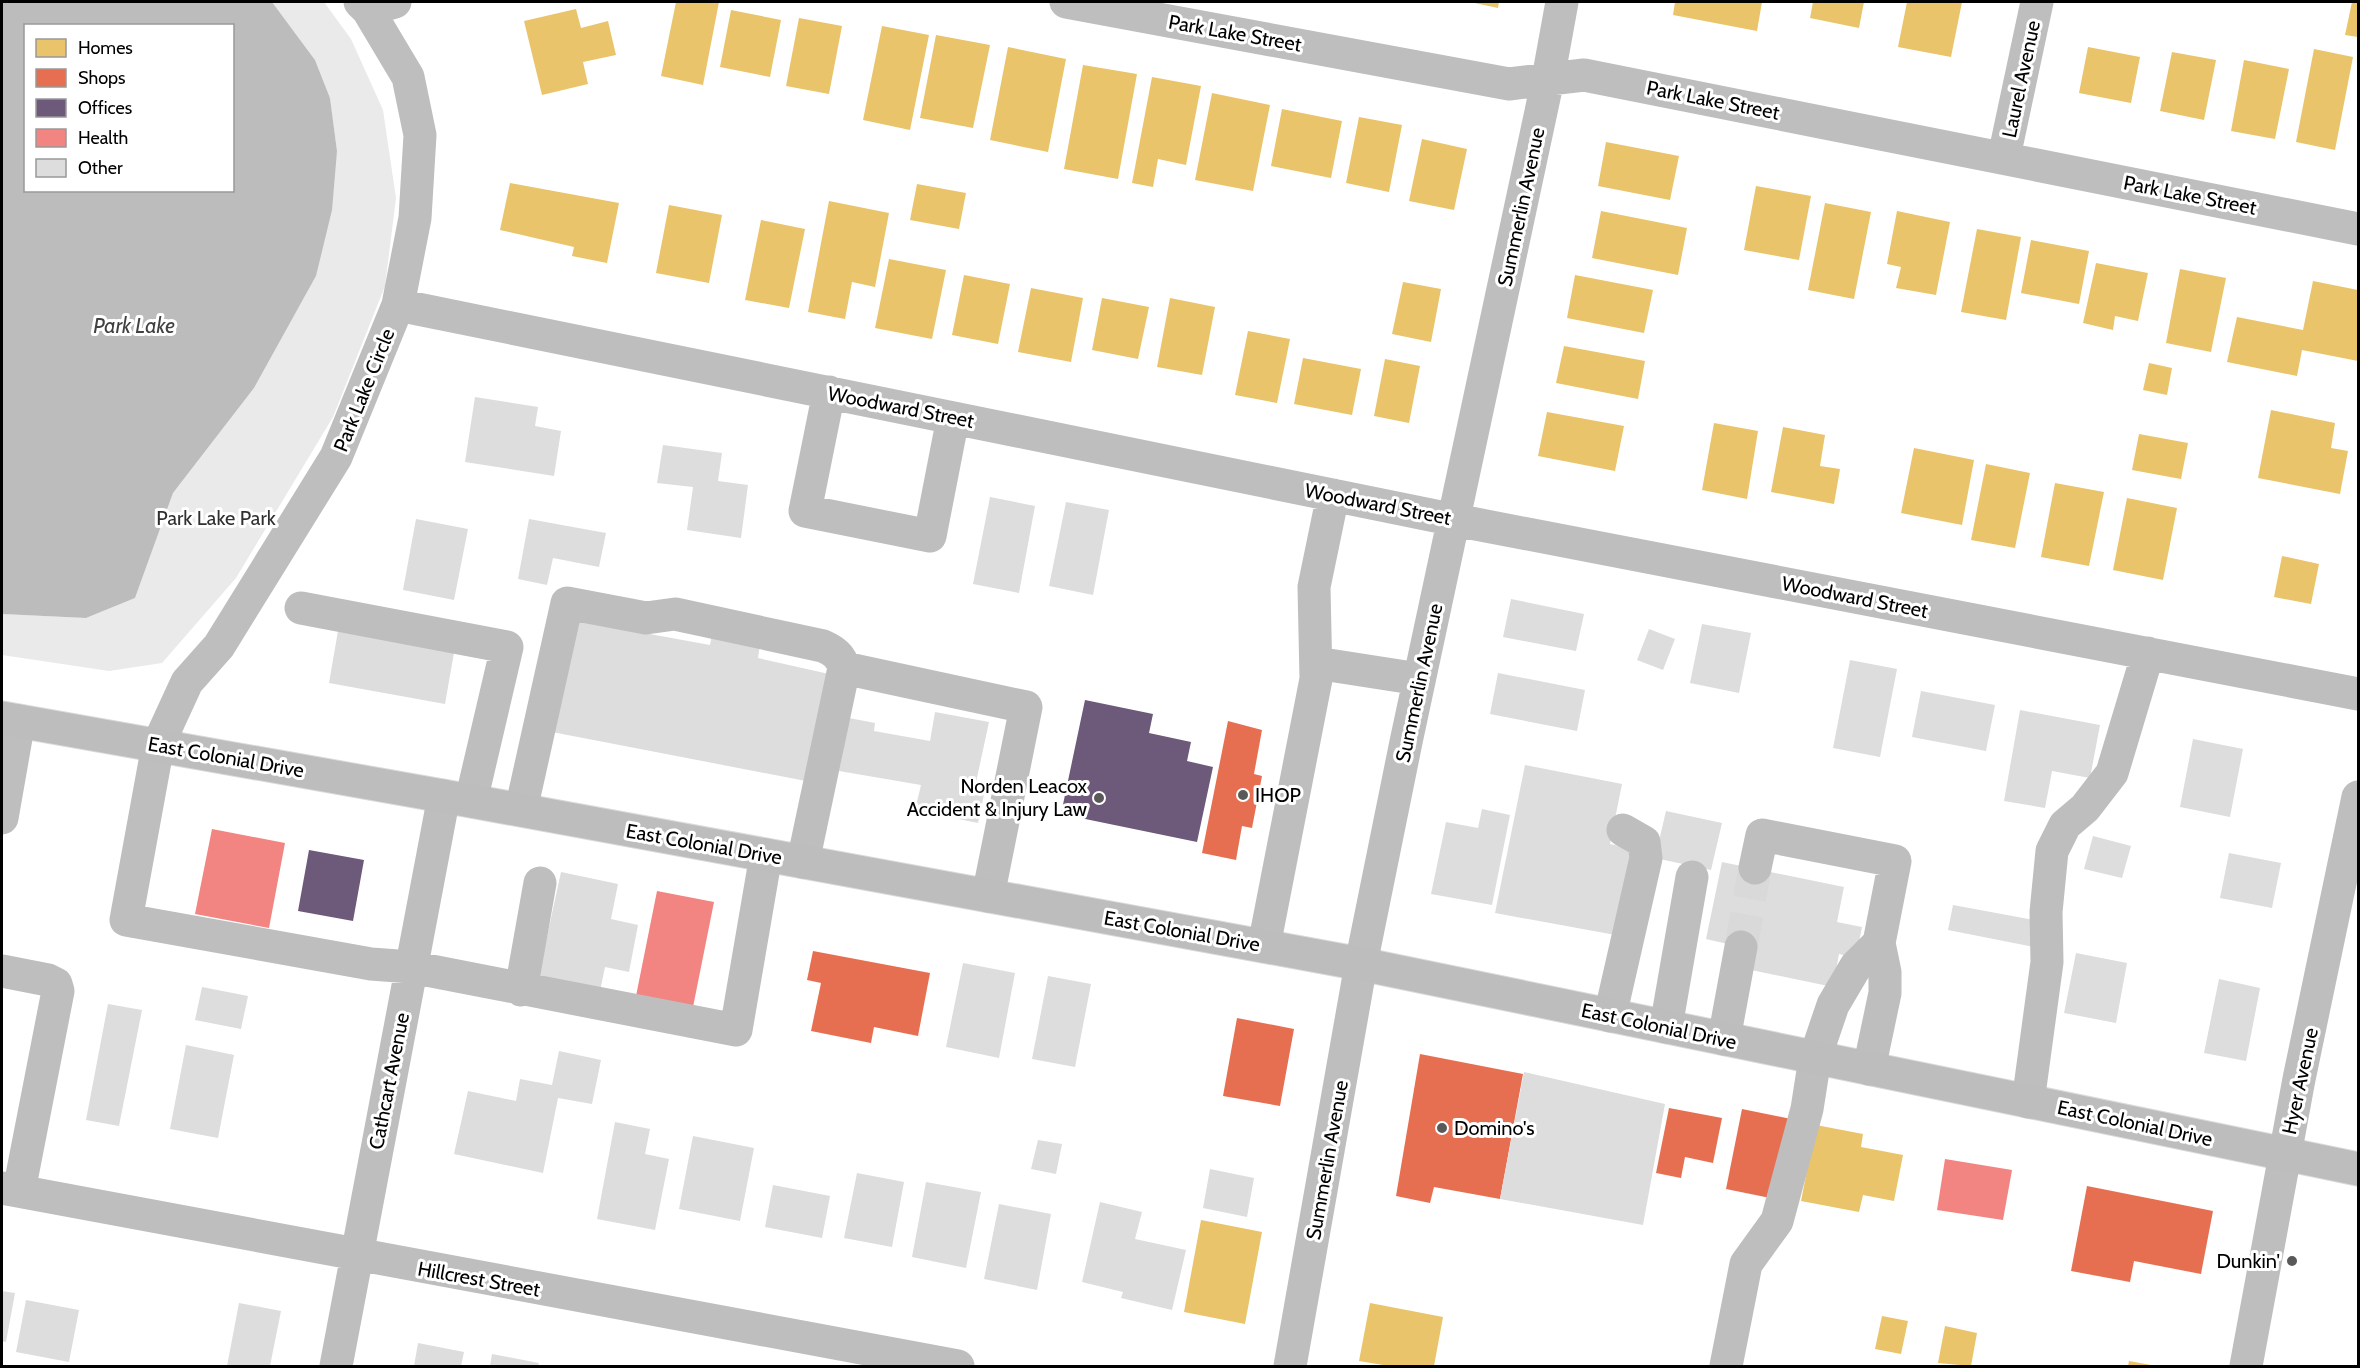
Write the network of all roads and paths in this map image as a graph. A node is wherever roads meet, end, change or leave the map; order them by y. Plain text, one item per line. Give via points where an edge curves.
1 (1066, 2) edge
2 (1562, 2) edge
3 (2037, 2) edge
4 (374, 4) edge
5 (1120, 7) edge
6 (1548, 79) junction
7 (2004, 157) junction
8 (2358, 229) edge
9 (398, 305) junction
10 (829, 392) junction
11 (953, 418) junction
12 (1333, 495) junction
13 (1455, 520) junction
14 (301, 608) dead end
15 (2148, 653) junction
16 (1316, 663) junction
17 (844, 668) junction
18 (1419, 680) junction
19 (2358, 694) edge
20 (10, 720) edge
21 (158, 745) junction
22 (2358, 797) edge
23 (458, 798) junction
24 (521, 810) junction
25 (2, 818) edge
26 (1623, 830) dead end
27 (766, 855) junction
28 (803, 862) junction
29 (1755, 868) tunnel mouth
30 (1692, 877) dead end
31 (540, 883) dead end
32 (988, 896) junction
33 (1879, 943) junction
34 (1264, 946) junction
35 (1740, 952) tunnel mouth
36 (1361, 964) junction
37 (411, 967) junction
38 (2, 971) edge
39 (521, 990) junction
40 (1610, 1016) junction
41 (1666, 1027) junction
42 (1724, 1039) junction
43 (1815, 1058) junction
44 (1869, 1069) junction
45 (2028, 1102) junction
46 (2285, 1154) junction
47 (2358, 1169) edge
48 (10, 1189) edge
49 (355, 1256) junction
50 (817, 1354) edge
51 (336, 1366) edge
52 (958, 1366) edge
53 (1290, 1366) edge
54 (1726, 1366) edge
55 (2246, 1366) edge

1 - 5 street, Park Lake Street
2 - 6 street, Summerlin Avenue
3 - 7 street, Laurel Avenue
4 - 9 street, Park Lake Circle via 408,78 420,135 415,218
5 - 6 street, Park Lake Street via 1509,84
6 - 7 street, Park Lake Street via 1584,75
6 - 13 street, Summerlin Avenue
7 - 8 street, Park Lake Street
9 - 10 street, Woodward Street
9 - 21 street, Park Lake Circle via 336,458 219,646 187,682
10 - 11 street, Woodward Street
10 - 11 street via 805,512 930,536
11 - 12 street, Woodward Street
12 - 13 street, Woodward Street
12 - 16 street via 1314,587
13 - 15 street, Woodward Street
13 - 18 street, Summerlin Avenue
14 - 23 street, Cathcart Avenue via 507,647
15 - 19 street, Woodward Street
15 - 45 street via 2112,773 2085,808 2065,825 2052,851 2046,902 2047,962
16 - 18 street
16 - 34 street
17 - 24 street via 836,652 823,646 675,614 646,618 567,603
17 - 28 street
17 - 32 street via 1026,707
18 - 36 street, Summerlin Avenue
20 - 21 highway, East Colonial Drive
20 - 25 street
21 - 23 highway, East Colonial Drive
21 - 37 street, Park Lake Circle via 126,920 371,964
22 - 46 street, Hyer Avenue
23 - 24 highway, East Colonial Drive
23 - 37 street, Cathcart Avenue
24 - 27 highway, East Colonial Drive
26 - 40 street via 1644,842 1646,858
27 - 28 highway, East Colonial Drive
27 - 39 street via 736,1030
28 - 32 highway, East Colonial Drive
29 - 33 street via 1762,835 1895,861
30 - 41 street
31 - 39 street
32 - 34 highway, East Colonial Drive
33 - 43 street via 1843,983
33 - 44 street via 1885,993
34 - 36 highway, East Colonial Drive
35 - 42 street
36 - 40 highway, East Colonial Drive
36 - 53 street, Summerlin Avenue
37 - 39 street
37 - 49 street, Cathcart Avenue
38 - 48 street via 48,980 56,984 58,991
40 - 41 highway, East Colonial Drive
41 - 42 highway, East Colonial Drive
42 - 43 highway, East Colonial Drive
43 - 44 highway, East Colonial Drive
43 - 54 street via 1807,1109 1777,1221 1746,1264
44 - 45 highway, East Colonial Drive
45 - 46 highway, East Colonial Drive
46 - 47 highway, East Colonial Drive
46 - 55 street, Hyer Avenue
48 - 49 street, Hillcrest Street
49 - 50 street, Hillcrest Street
49 - 51 street, Cathcart Avenue
50 - 52 street, Hillcrest Street

